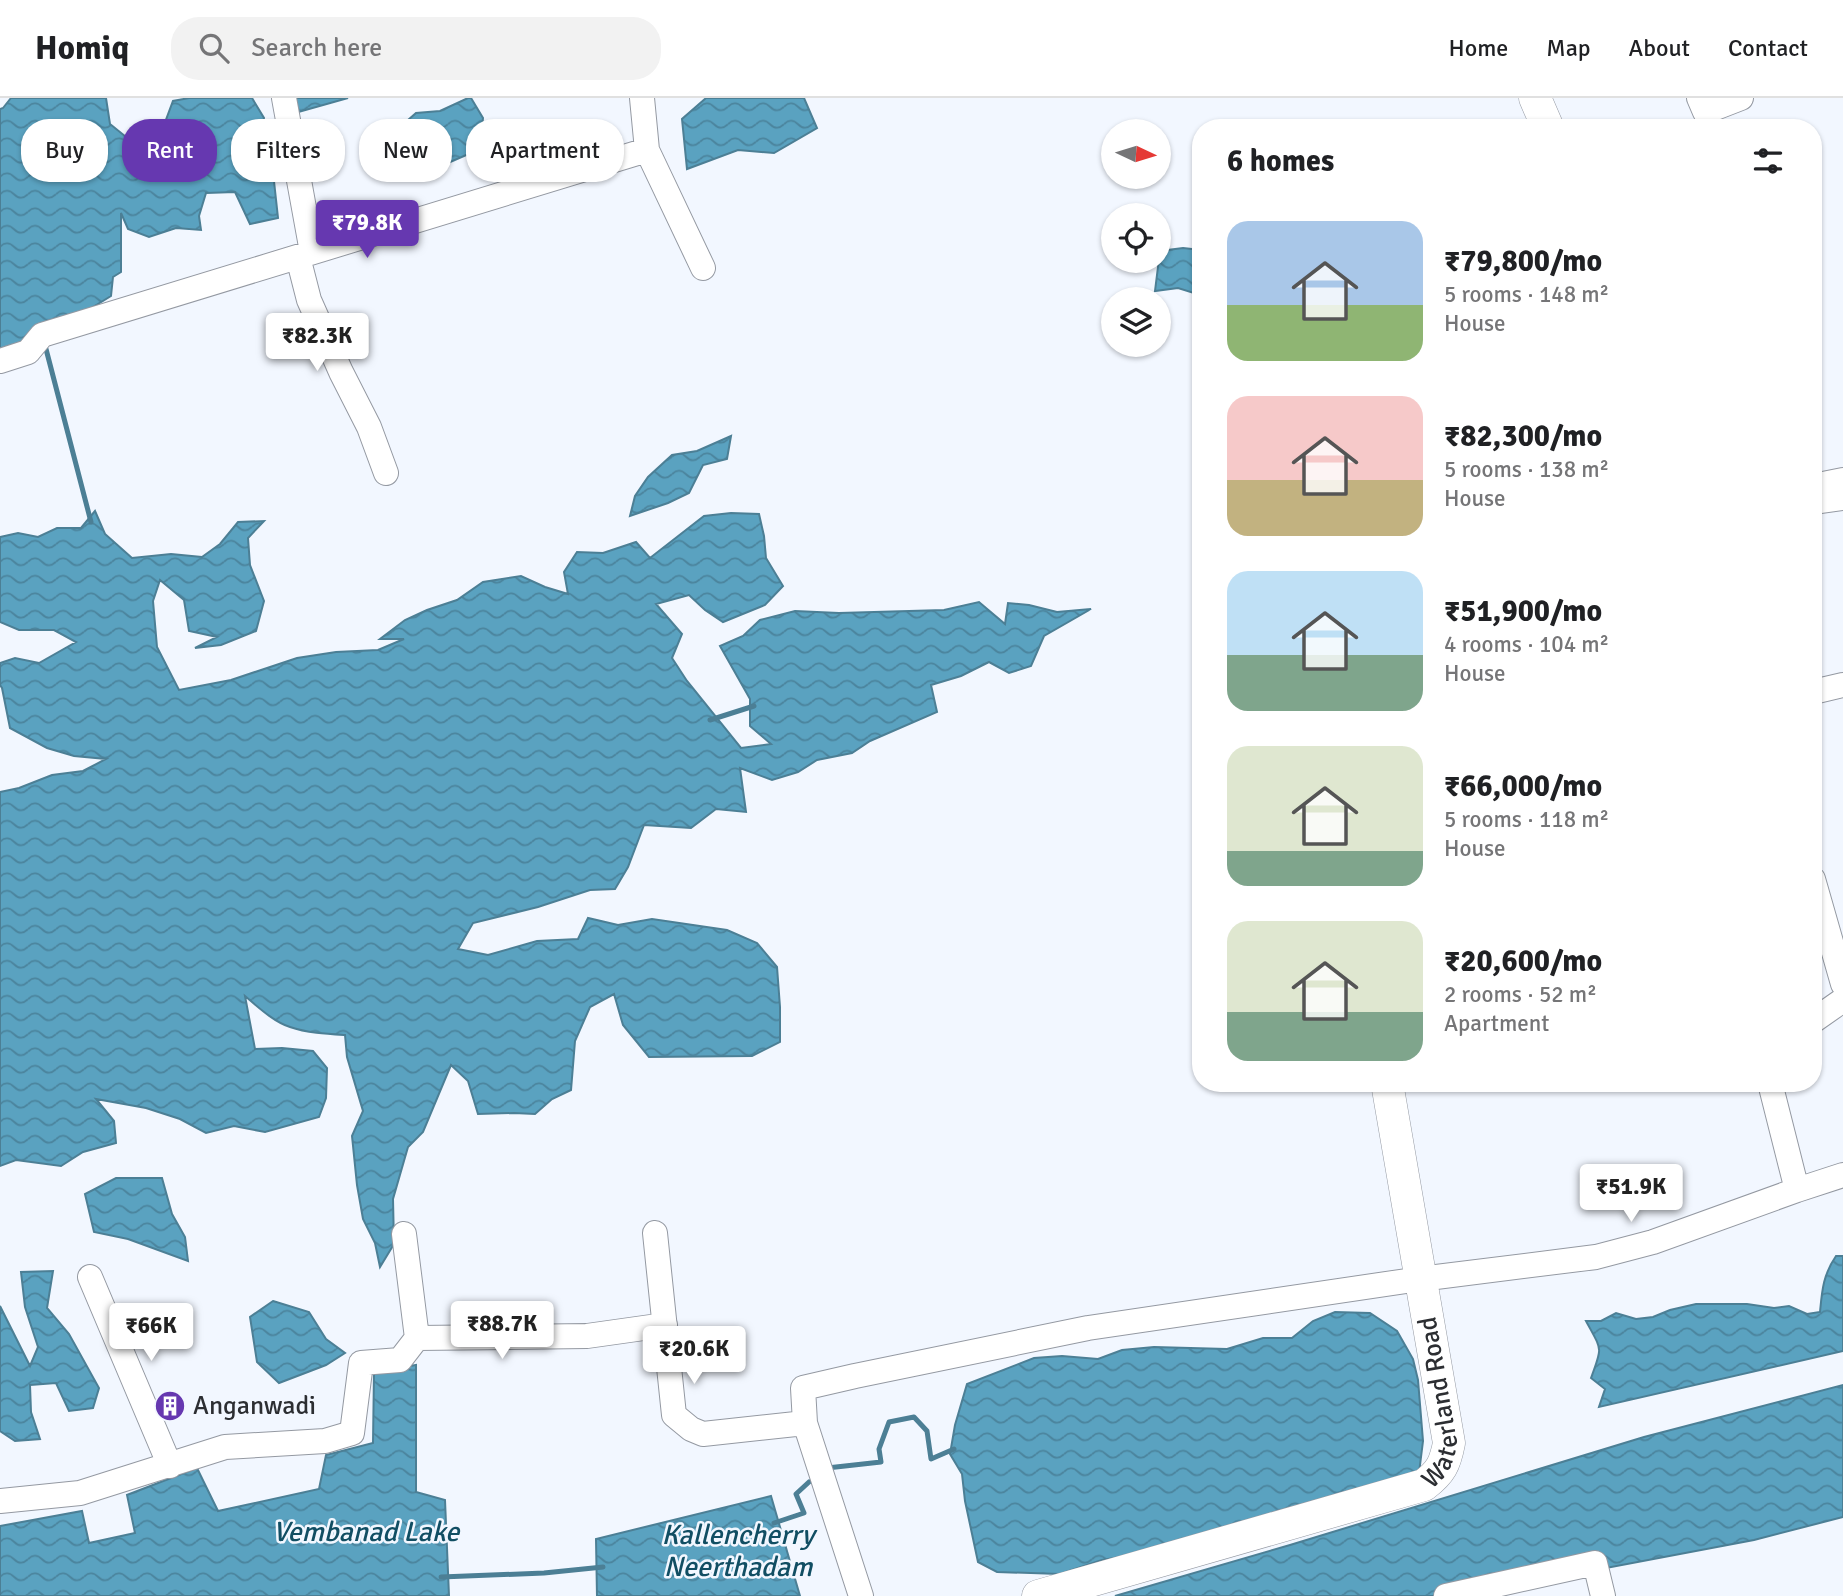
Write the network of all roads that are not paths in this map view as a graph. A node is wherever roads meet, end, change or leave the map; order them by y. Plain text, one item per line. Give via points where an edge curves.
1 (284, 98) edge
2 (642, 98) edge
3 (1535, 98) edge
4 (1741, 98) edge
5 (1704, 113) edge
6 (1544, 119) edge
7 (647, 150) junction
8 (305, 255) junction
9 (703, 268) dead end
10 (0, 361) edge
11 (386, 473) dead end
12 (1843, 480) edge
13 (1822, 484) edge
14 (1843, 498) edge
15 (1822, 501) edge
16 (1843, 685) edge
17 (1822, 690) edge
18 (1832, 903) edge
19 (1843, 984) edge
20 (1843, 1000) edge
21 (1822, 1015) edge
22 (1389, 1092) edge
23 (1772, 1092) edge
24 (1843, 1175) edge
25 (1797, 1189) junction
26 (655, 1233) dead end
27 (404, 1234) dead end
28 (90, 1278) dead end
29 (1420, 1279) junction
30 (666, 1325) junction
31 (417, 1338) junction
32 (805, 1423) junction
33 (170, 1466) junction
34 (0, 1501) edge
35 (861, 1596) edge
36 (1038, 1596) edge
37 (1446, 1596) edge
38 (1603, 1596) edge

1 - 8 street
2 - 7 street
3 - 6 main road
4 - 5 street
7 - 8 street
7 - 9 street
8 - 10 street via 42,335 28,352
8 - 11 street via 309,300
12 - 13 street
14 - 15 street
16 - 17 street
18 - 19 street
20 - 21 street
22 - 29 main road, Waterland Road
23 - 25 street
24 - 25 street
25 - 29 street via 1653,1242 1596,1256
26 - 30 street
27 - 31 street
28 - 33 street
29 - 32 street via 1088,1328 803,1388
29 - 36 main road, Waterland Road via 1449,1443 1445,1463 1436,1476 1424,1485
30 - 31 street via 587,1336
30 - 32 street via 674,1415 691,1429 703,1434
31 - 33 street via 400,1360 360,1363 352,1433 325,1441 225,1447
32 - 35 street
33 - 34 street via 80,1493
37 - 38 street via 1595,1563

